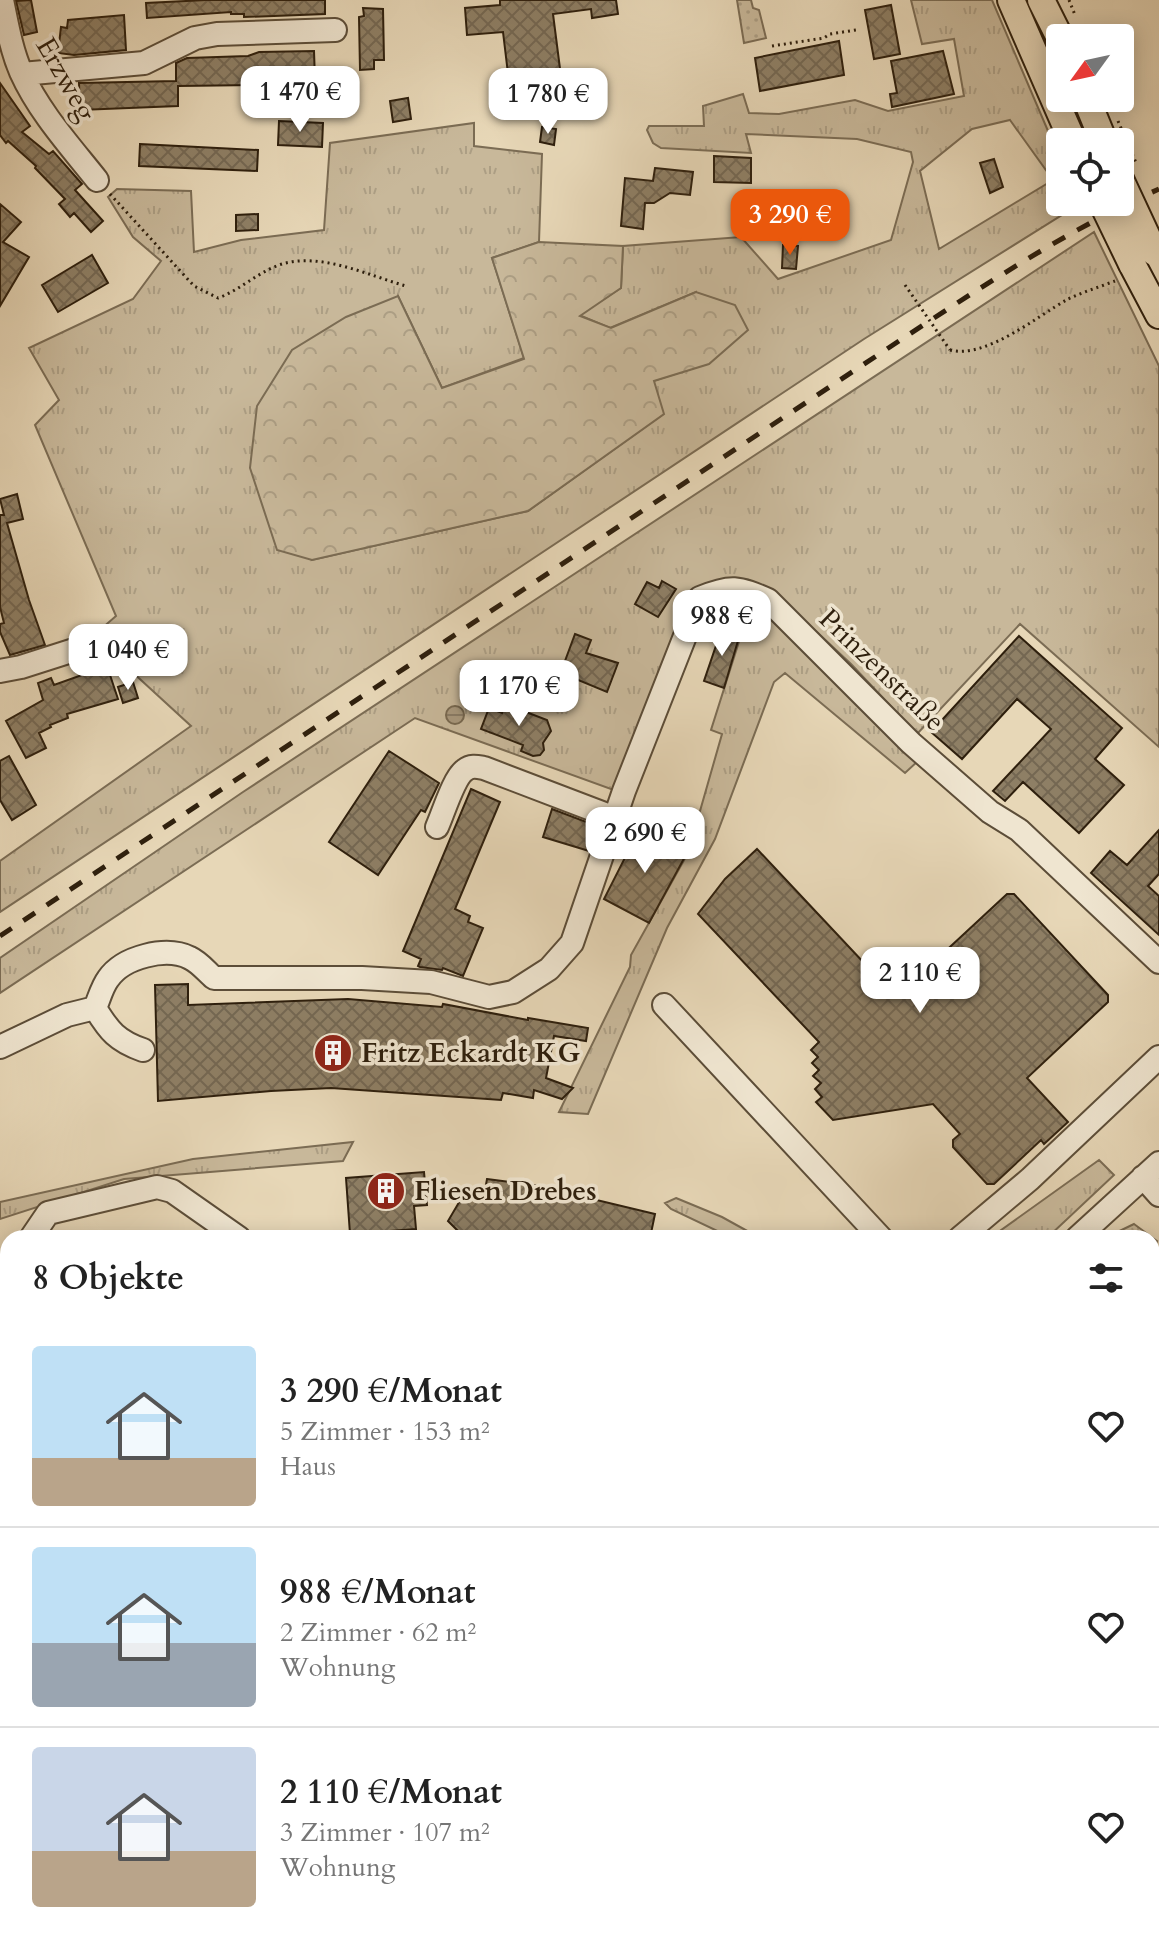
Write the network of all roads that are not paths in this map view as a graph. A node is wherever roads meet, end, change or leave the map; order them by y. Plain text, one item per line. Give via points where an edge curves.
1 (2, 0) edge
2 (1011, 0) edge
3 (1041, 0) edge
4 (1053, 24) edge
5 (335, 30) dead end
6 (22, 74) junction
7 (1067, 128) edge
8 (97, 180) road end
9 (1112, 216) edge
10 (1131, 216) edge
11 (1146, 263) edge
12 (1159, 315) edge
13 (93, 644) dead end
14 (0, 671) edge
15 (615, 818) junction
16 (437, 827) dead end
17 (1159, 962) edge
18 (664, 1005) dead end
19 (95, 1008) junction
20 (0, 1047) edge
21 (143, 1050) dead end
22 (1159, 1057) edge
23 (1151, 1170) edge
24 (1159, 1195) edge
25 (36, 1230) edge
26 (228, 1230) edge
27 (874, 1230) edge
28 (969, 1230) edge
29 (1086, 1230) edge

1 - 6 street, Erzweg
2 - 7 main road
3 - 4 main road
5 - 6 street via 217,34 195,38 144,63
6 - 8 street, Erzweg
9 - 11 main road, bridge
10 - 11 main road, bridge
11 - 12 main road
13 - 14 street
15 - 16 street via 474,766 459,778
15 - 17 street, Prinzenstraße via 700,598 740,588 768,600 911,743 990,812 1019,830
15 - 19 street, Prinzenstraße via 572,943 549,969 513,992 489,997 431,982 362,978 214,978 192,958 175,953 124,964 108,978
18 - 27 street
19 - 20 street via 67,1015
19 - 21 street via 123,1043
22 - 28 street
23 - 24 street
23 - 29 street
25 - 26 street via 48,1213 157,1187 172,1191

